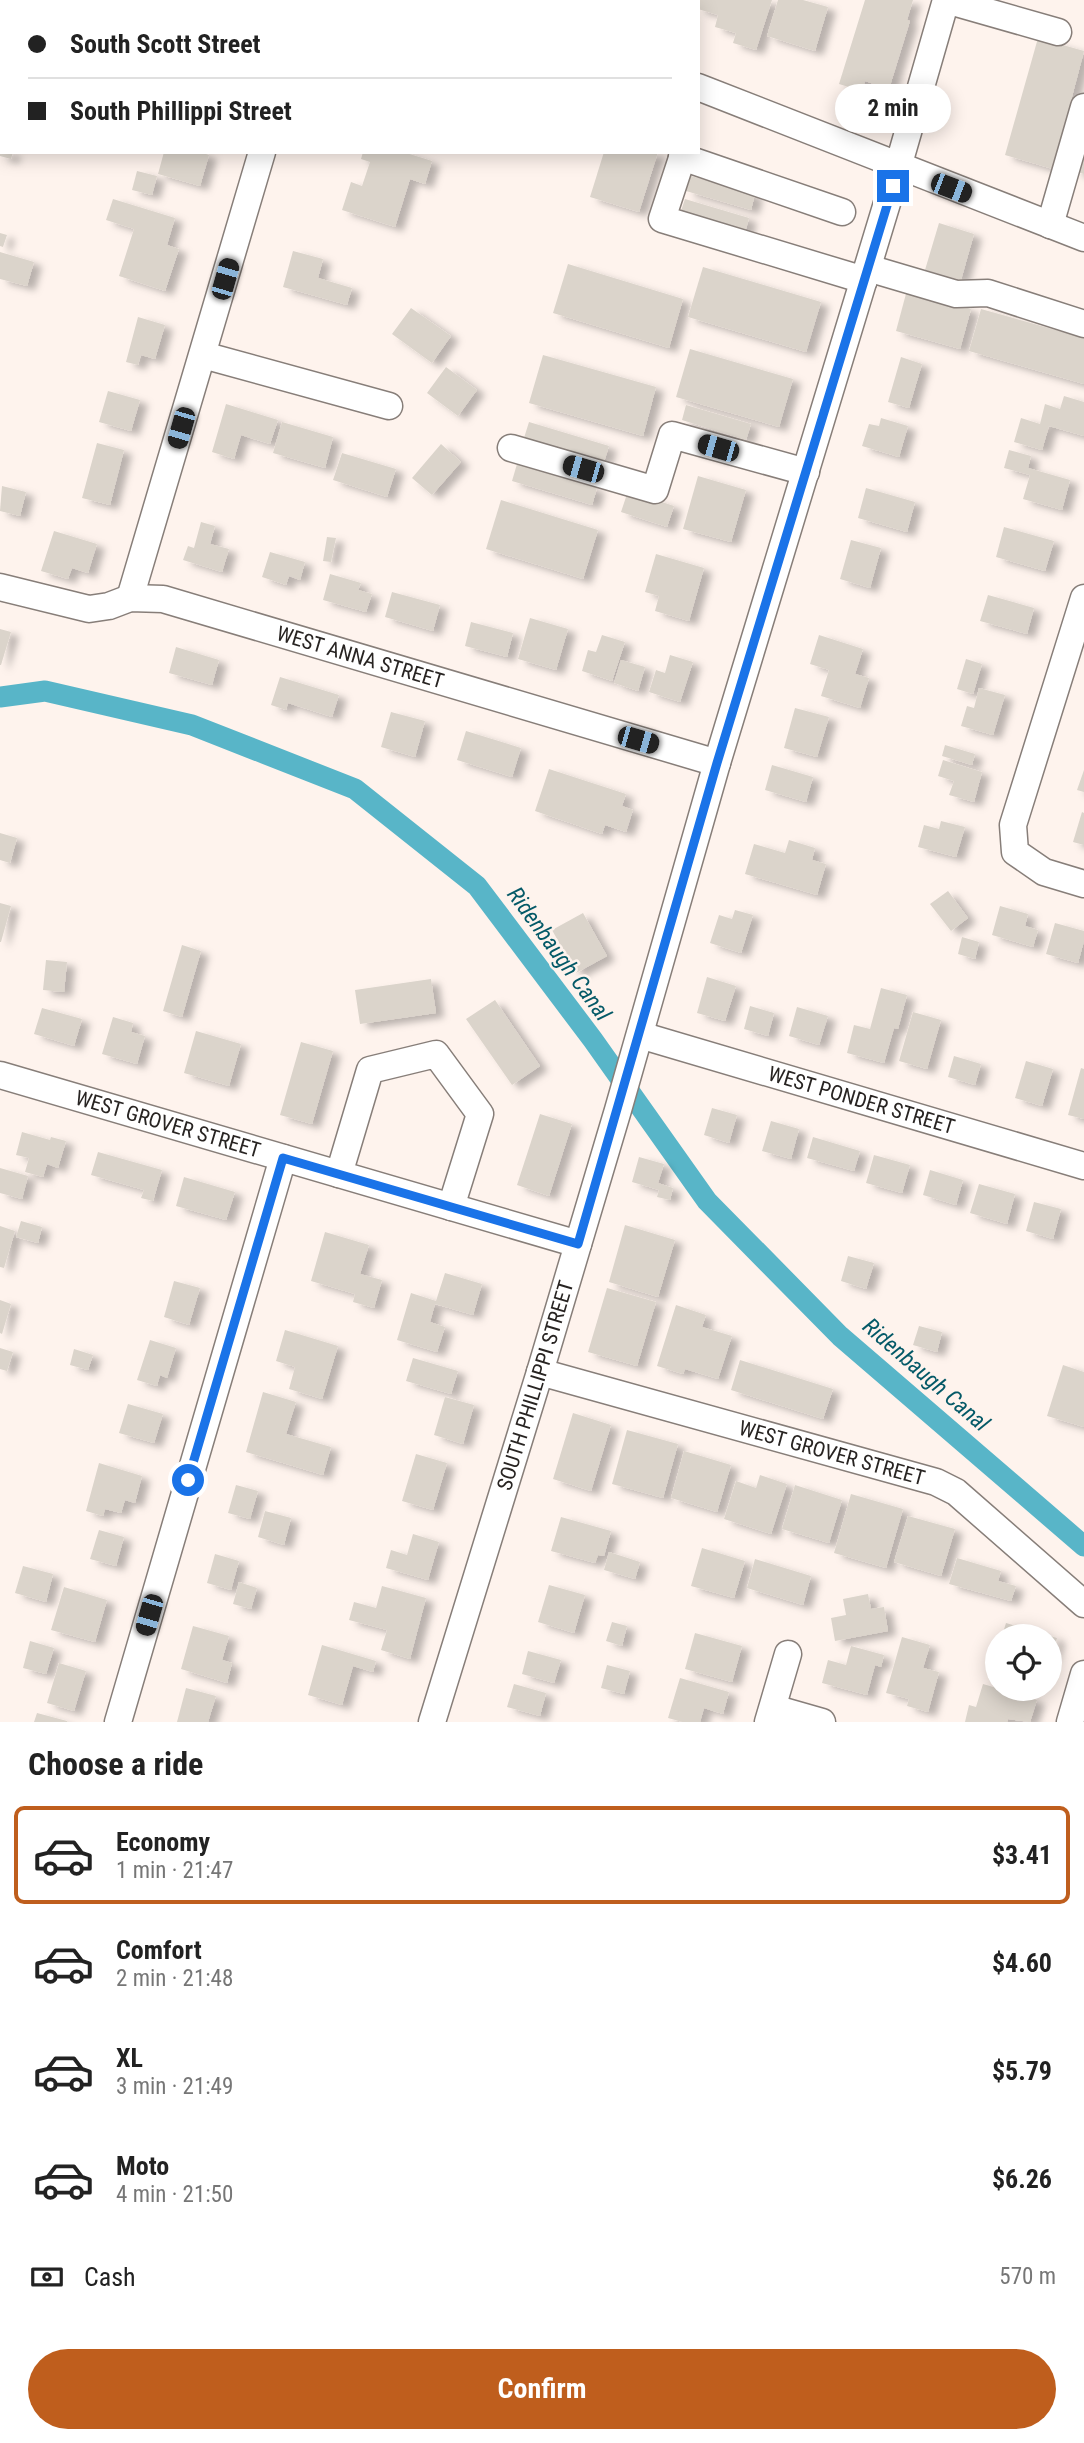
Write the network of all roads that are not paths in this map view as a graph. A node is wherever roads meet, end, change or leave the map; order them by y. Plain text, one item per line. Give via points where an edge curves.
1 (946, 0) edge
2 (1058, 32) dead end
3 (700, 93) edge
4 (1084, 107) edge
5 (261, 154) edge
6 (683, 155) edge
7 (898, 167) junction
8 (842, 212) dead end
9 (1050, 225) junction
10 (1084, 239) edge
11 (866, 274) junction
12 (1084, 324) edge
13 (203, 355) junction
14 (389, 405) dead end
15 (511, 448) dead end
16 (806, 472) junction
17 (0, 587) edge
18 (130, 598) junction
19 (1084, 598) edge
20 (717, 763) junction
21 (1084, 884) edge
22 (640, 1035) junction
23 (0, 1075) edge
24 (283, 1158) junction
25 (1084, 1166) edge
26 (339, 1174) junction
27 (451, 1207) junction
28 (578, 1244) junction
29 (540, 1372) junction
30 (1084, 1604) edge
31 (788, 1654) dead end
32 (1084, 1674) edge
33 (771, 1715) edge
34 (118, 1722) edge
35 (432, 1722) edge
36 (822, 1722) edge
37 (1070, 1722) edge

1 - 2 street
1 - 7 street, SOUTH PHILLIPPI STREET
3 - 7 street
4 - 9 street
5 - 13 street
6 - 8 street
6 - 11 street via 662,219
7 - 9 street
7 - 11 street, SOUTH PHILLIPPI STREET
9 - 10 street
11 - 12 street via 956,294 988,293
11 - 16 street, SOUTH PHILLIPPI STREET
13 - 14 street
13 - 18 street
15 - 16 street via 655,490 672,435
16 - 20 street, SOUTH PHILLIPPI STREET
17 - 18 street, WEST ANNA STREET via 89,609
18 - 20 street, WEST ANNA STREET via 163,599
19 - 21 street via 1013,825 1015,852 1044,872
20 - 22 street, SOUTH PHILLIPPI STREET
22 - 25 street, WEST PONDER STREET
22 - 28 street, SOUTH PHILLIPPI STREET
23 - 24 street, WEST GROVER STREET
24 - 26 street, WEST GROVER STREET
24 - 34 street
26 - 27 street, WEST GROVER STREET
26 - 27 street via 370,1070 436,1054 480,1114
27 - 28 street, WEST GROVER STREET
28 - 29 street, SOUTH PHILLIPPI STREET
29 - 30 street, WEST GROVER STREET via 936,1482 956,1492
29 - 35 street, SOUTH PHILLIPPI STREET
31 - 33 street
32 - 37 street
33 - 36 street

